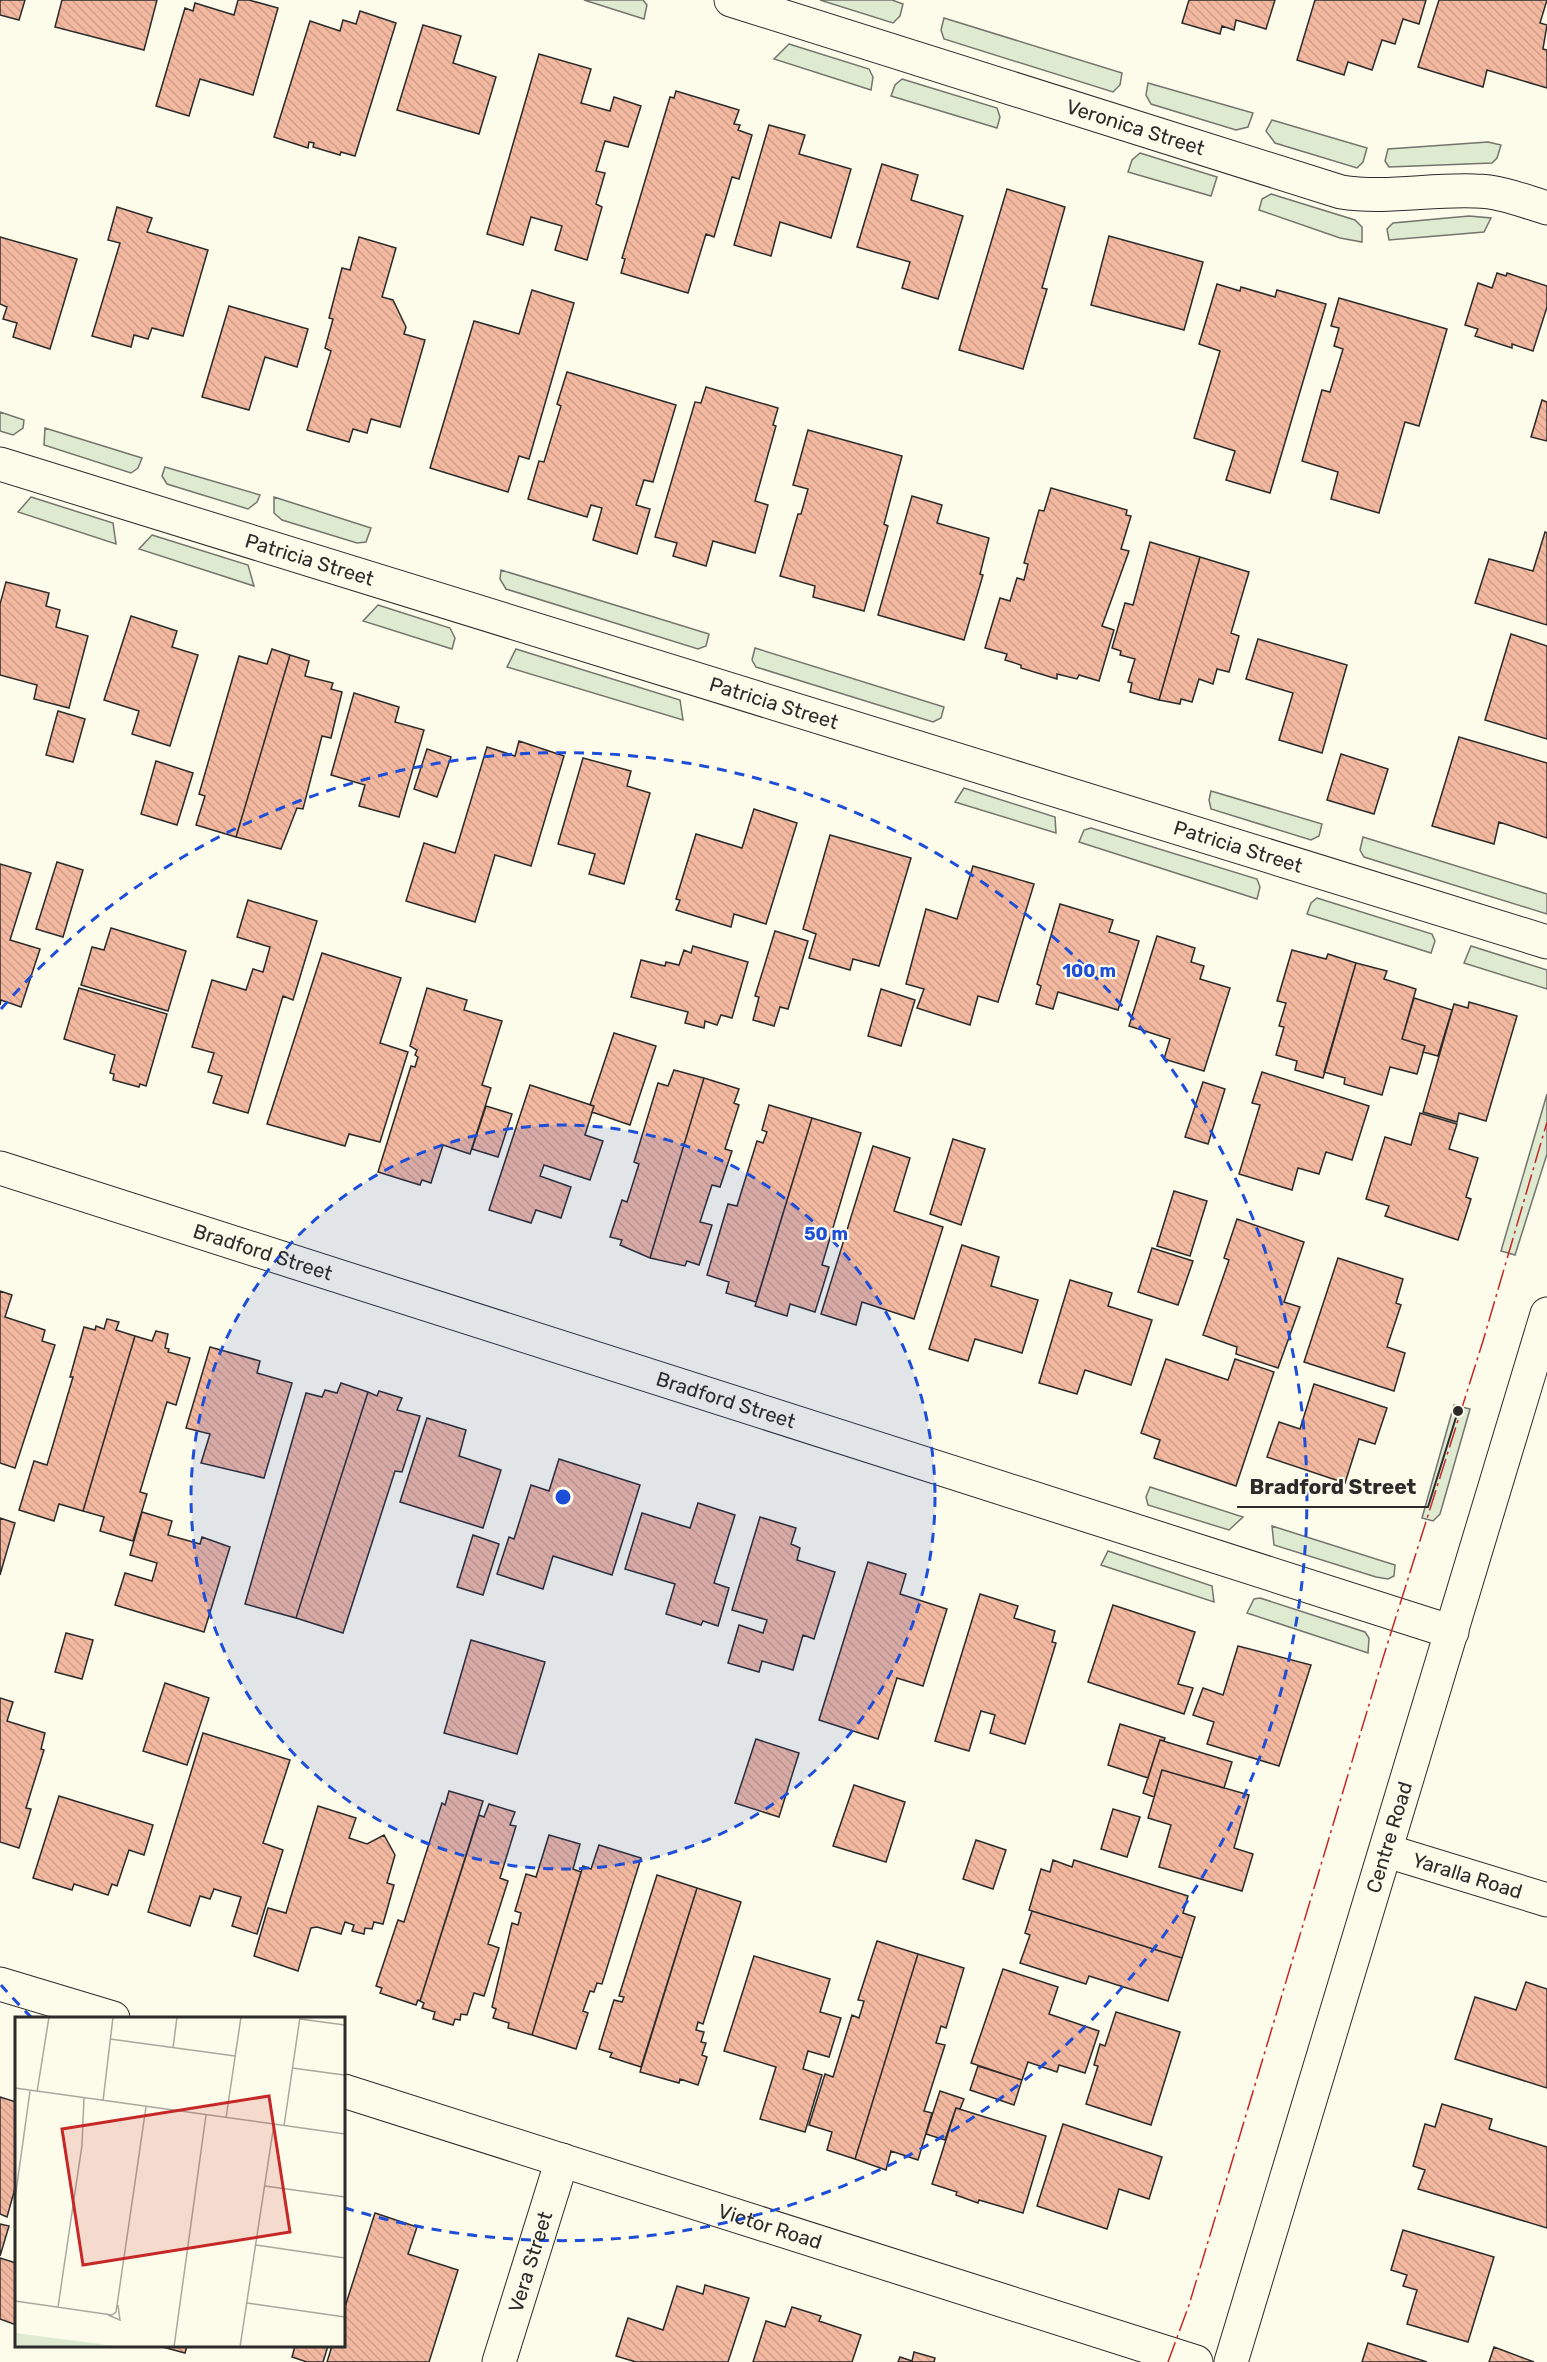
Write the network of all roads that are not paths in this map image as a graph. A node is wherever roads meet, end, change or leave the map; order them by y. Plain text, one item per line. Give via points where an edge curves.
1 (731, 0) edge
2 (1547, 208) edge
3 (0, 464) edge
4 (1547, 942) edge
5 (0, 1168) edge
6 (1547, 1314) edge
7 (1452, 1632) junction
8 (1387, 1851) junction
9 (1547, 1900) edge
10 (0, 1984) edge
11 (107, 2017) edge
12 (345, 2091) edge
13 (562, 2160) junction
14 (499, 2362) edge
15 (1196, 2362) edge
16 (1231, 2362) edge

1 - 2 street, Veronica Street via 1341,192 1372,196 1482,191
3 - 4 street, Patricia Street
5 - 7 street, Bradford Street
6 - 7 street, Centre Road
7 - 8 street, Centre Road
8 - 9 street, Yaralla Road
8 - 16 street, Centre Road
10 - 11 street
12 - 13 street, Victor Road
13 - 14 street, Vera Street
13 - 15 street, Victor Road

